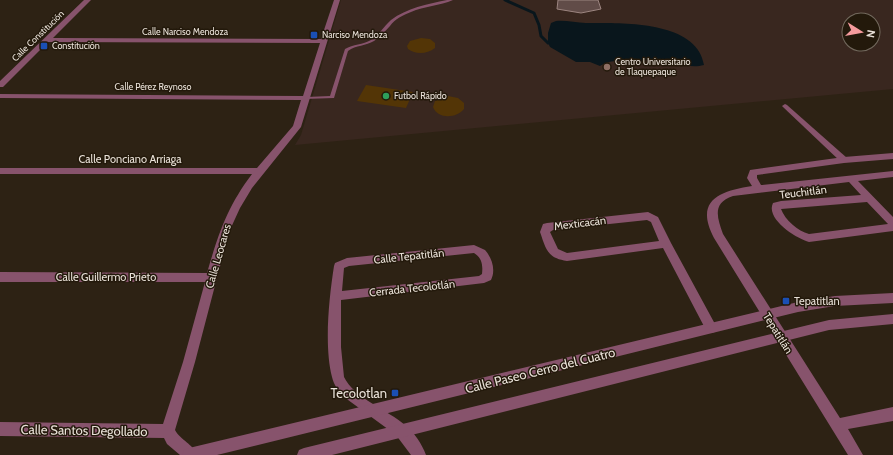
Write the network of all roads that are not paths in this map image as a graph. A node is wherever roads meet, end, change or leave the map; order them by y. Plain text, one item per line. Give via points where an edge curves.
1 (88, 0) edge
2 (337, 0) edge
3 (450, 0) edge
4 (46, 40) junction
5 (324, 41) junction
6 (0, 85) edge
7 (0, 96) edge
8 (306, 98) junction
9 (784, 106) dead end
10 (893, 156) edge
11 (844, 160) junction
12 (0, 171) edge
13 (259, 171) junction
14 (893, 174) edge
15 (851, 179) junction
16 (758, 189) junction
17 (869, 198) junction
18 (893, 223) edge
19 (893, 227) edge
20 (666, 244) junction
21 (0, 277) edge
22 (487, 277) joint
23 (211, 278) junction
24 (336, 296) junction
25 (893, 298) edge
26 (766, 314) junction
27 (893, 319) edge
28 (711, 328) junction
29 (781, 337) junction
30 (372, 411) junction
31 (893, 414) edge
32 (836, 425) junction
33 (0, 429) edge
34 (402, 430) junction
35 (168, 431) junction
36 (189, 455) edge
37 (305, 455) edge
38 (419, 455) edge
39 (856, 455) edge

1 - 4 street, Calle Constitución
2 - 5 street, Calle Leocares
3 - 8 lane via 415,8 391,22 373,41 348,48 332,97
4 - 5 street, Calle Narciso Mendoza
4 - 6 street, Calle Constitución
5 - 8 street, Calle Leocares
7 - 8 street, Calle Pérez Reynoso
8 - 13 street, Calle Leocares via 297,127
9 - 11 street
10 - 11 street
11 - 16 street via 753,172 752,178
12 - 13 street, Calle Ponciano Arriaga
13 - 23 street, Calle Leocares via 231,213
14 - 15 street
15 - 16 street
15 - 17 street
16 - 26 street, Tepatitlán via 720,198 714,206 713,219 718,235
17 - 18 street
17 - 19 street, Teuchitlán via 781,205 776,206 776,211 801,237
20 - 20 street, Mexticacán via 654,220 648,216 553,226 547,227 545,232 553,253 567,257
20 - 28 street, Mexticacán
21 - 23 street, Calle Guillermo Prieto
22 - 24 street, Cerrada Tecolotlán via 480,280
22 - 24 street, Calle Tepatitlán via 485,255 474,249 347,262 339,266
23 - 35 street, Calle Leocares
24 - 30 street via 334,358 341,385
25 - 26 street, Calle Paseo Cerro del Cuatro via 835,301
26 - 28 street, Calle Paseo Cerro del Cuatro
26 - 29 street, Tepatitlán
27 - 29 street via 829,325
28 - 30 street, Calle Paseo Cerro del Cuatro
29 - 32 street, Tepatitlán
29 - 34 street
30 - 34 street
30 - 36 street, Calle Paseo Cerro del Cuatro
31 - 32 street
32 - 39 street, Tepatitlán
33 - 35 street, Calle Santos Degollado
34 - 37 street
34 - 38 street
35 - 36 street via 172,439

